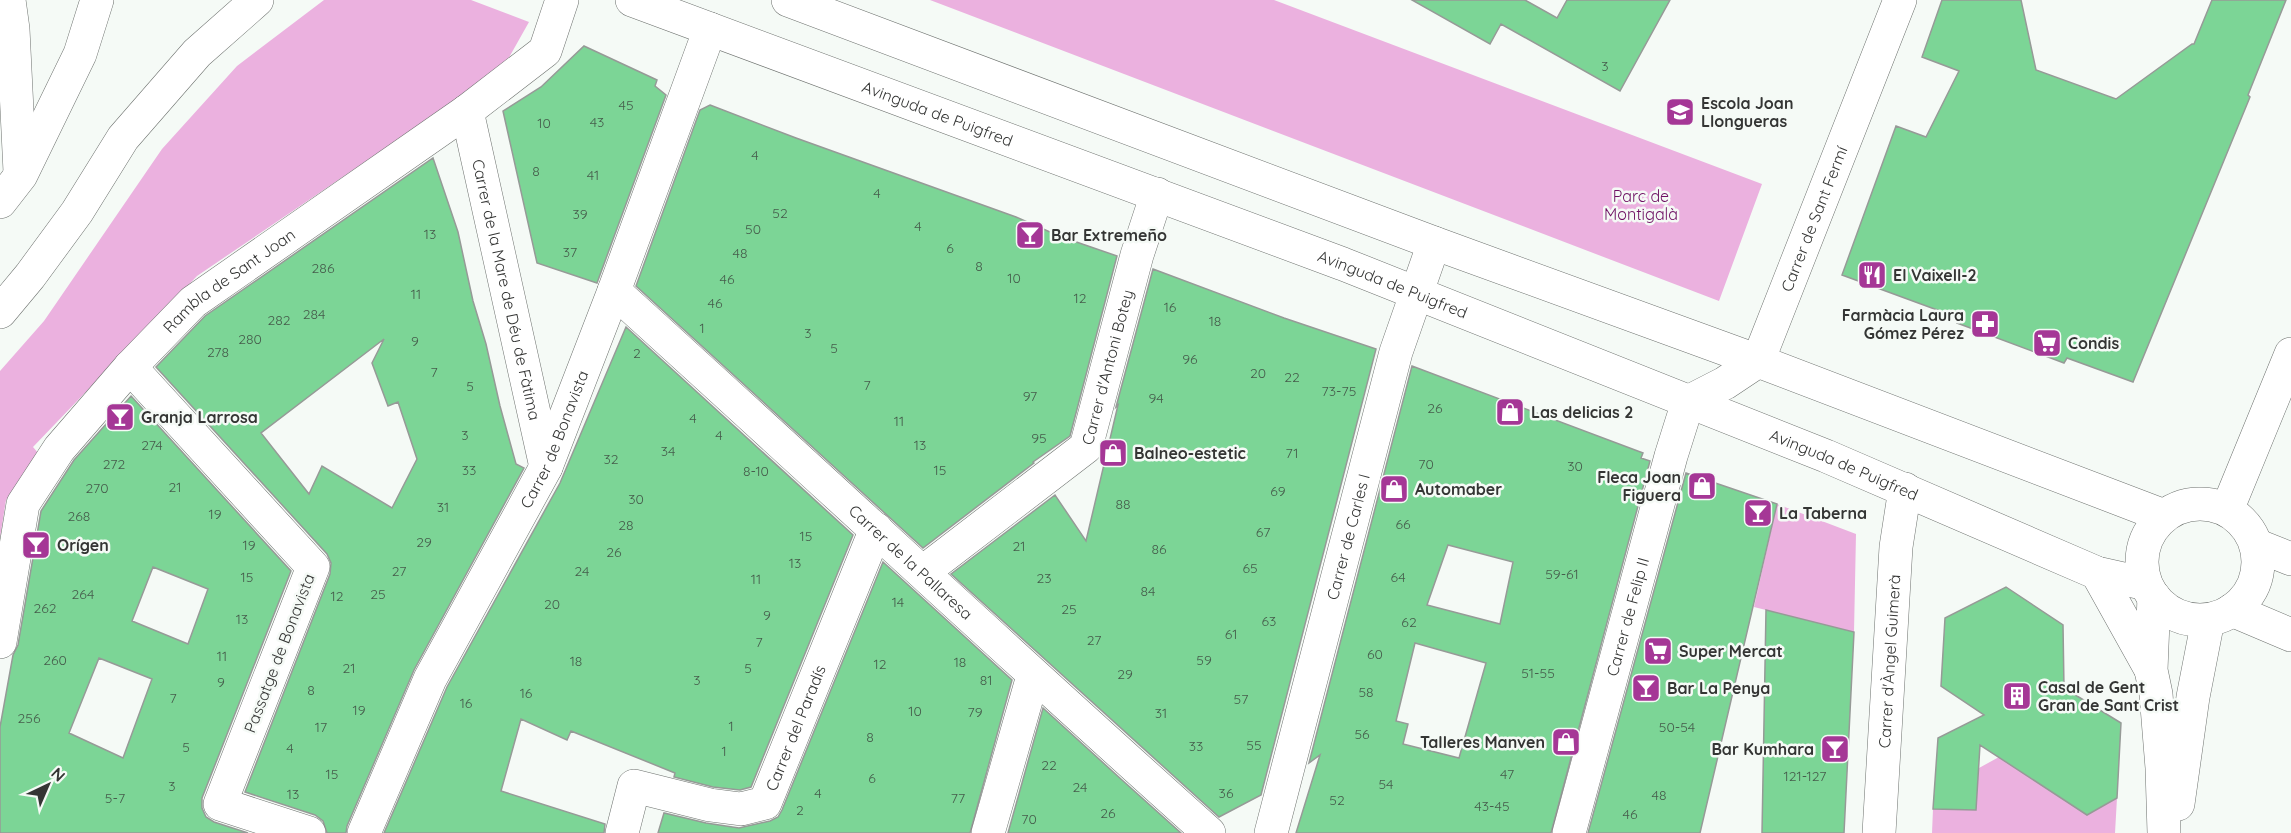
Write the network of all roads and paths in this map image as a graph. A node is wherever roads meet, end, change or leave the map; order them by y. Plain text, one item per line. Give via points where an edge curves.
1 (9, 0) edge
2 (97, 0) edge
3 (257, 0) edge
4 (562, 0) edge
5 (632, 0) edge
6 (788, 0) edge
7 (1899, 0) edge
8 (710, 30) junction
9 (467, 111) junction
10 (21, 175) junction
11 (1157, 194) junction
12 (0, 202) edge
13 (1434, 243) junction
14 (614, 291) junction
15 (1416, 294) junction
16 (0, 312) edge
17 (2291, 354) edge
18 (1758, 361) junction
19 (130, 368) junction
20 (1688, 402) junction
21 (546, 467) junction
22 (1905, 489) junction
23 (2227, 510) junction
24 (2164, 516) junction
25 (876, 529) junction
26 (2256, 545) junction
27 (2291, 559) edge
28 (923, 572) junction
29 (2097, 573) junction
30 (2150, 591) junction
31 (2220, 615) junction
32 (2291, 635) edge
33 (0, 642) edge
34 (2151, 670) junction
35 (1033, 676) junction
36 (309, 833) edge
37 (364, 833) edge
38 (622, 833) edge
39 (988, 833) edge
40 (1209, 833) edge
41 (1271, 833) edge
42 (1569, 833) edge
43 (1879, 833) edge
44 (2164, 833) edge
45 (2175, 833) edge

1 - 10 street
2 - 10 street via 80,54
3 - 16 street via 197,53 123,138 77,212
4 - 9 street, Rambla de Sant Joan via 545,51
5 - 8 street, Avinguda de Puigfred
6 - 13 street
7 - 18 street, Carrer de Sant Fermí
8 - 11 street, Avinguda de Puigfred
8 - 14 street, Carrer de Bonavista
9 - 19 street, Rambla de Sant Joan via 194,302
9 - 21 street, Carrer de la Mare de Déu de Fàtima
10 - 12 street
11 - 15 street, Avinguda de Puigfred
11 - 28 street, Carrer d'Antoni Botey via 1086,447
13 - 15 street, Carrer de Carles I
13 - 18 street
14 - 21 street, Carrer de Bonavista
14 - 25 street, Carrer de la Pallaresa
15 - 20 street, Avinguda de Puigfred
15 - 41 street, Carrer de Carles I via 1396,352
17 - 23 street
18 - 20 street
18 - 24 street
19 - 33 street, Rambla de Sant Joan via 59,449 23,504
19 - 36 street, Passatge de Bonavista via 313,567 220,804
20 - 22 street, Avinguda de Puigfred
20 - 42 street, Carrer de Felip II
21 - 37 street, Carrer de Bonavista via 430,679
22 - 29 street, Avinguda de Puigfred
22 - 43 street, Carrer d'Àngel Guimerà via 1896,547
23 - 24 street via 2195,504
23 - 26 street via 2242,521
24 - 30 street via 2144,546 2143,567
25 - 28 street, Carrer de la Pallaresa
25 - 38 street, Carrer del Paradís via 765,803 741,809 710,805 634,786
26 - 27 street
26 - 31 street via 2255,581 2245,599
28 - 35 street, Carrer de la Pallaresa
29 - 30 street, Avinguda de Puigfred
29 - 34 street
30 - 31 street via 2171,613 2190,619
30 - 34 street
31 - 32 street
31 - 45 street via 2193,697
34 - 44 street via 2156,694
35 - 39 street
35 - 40 street, Carrer de la Pallaresa

